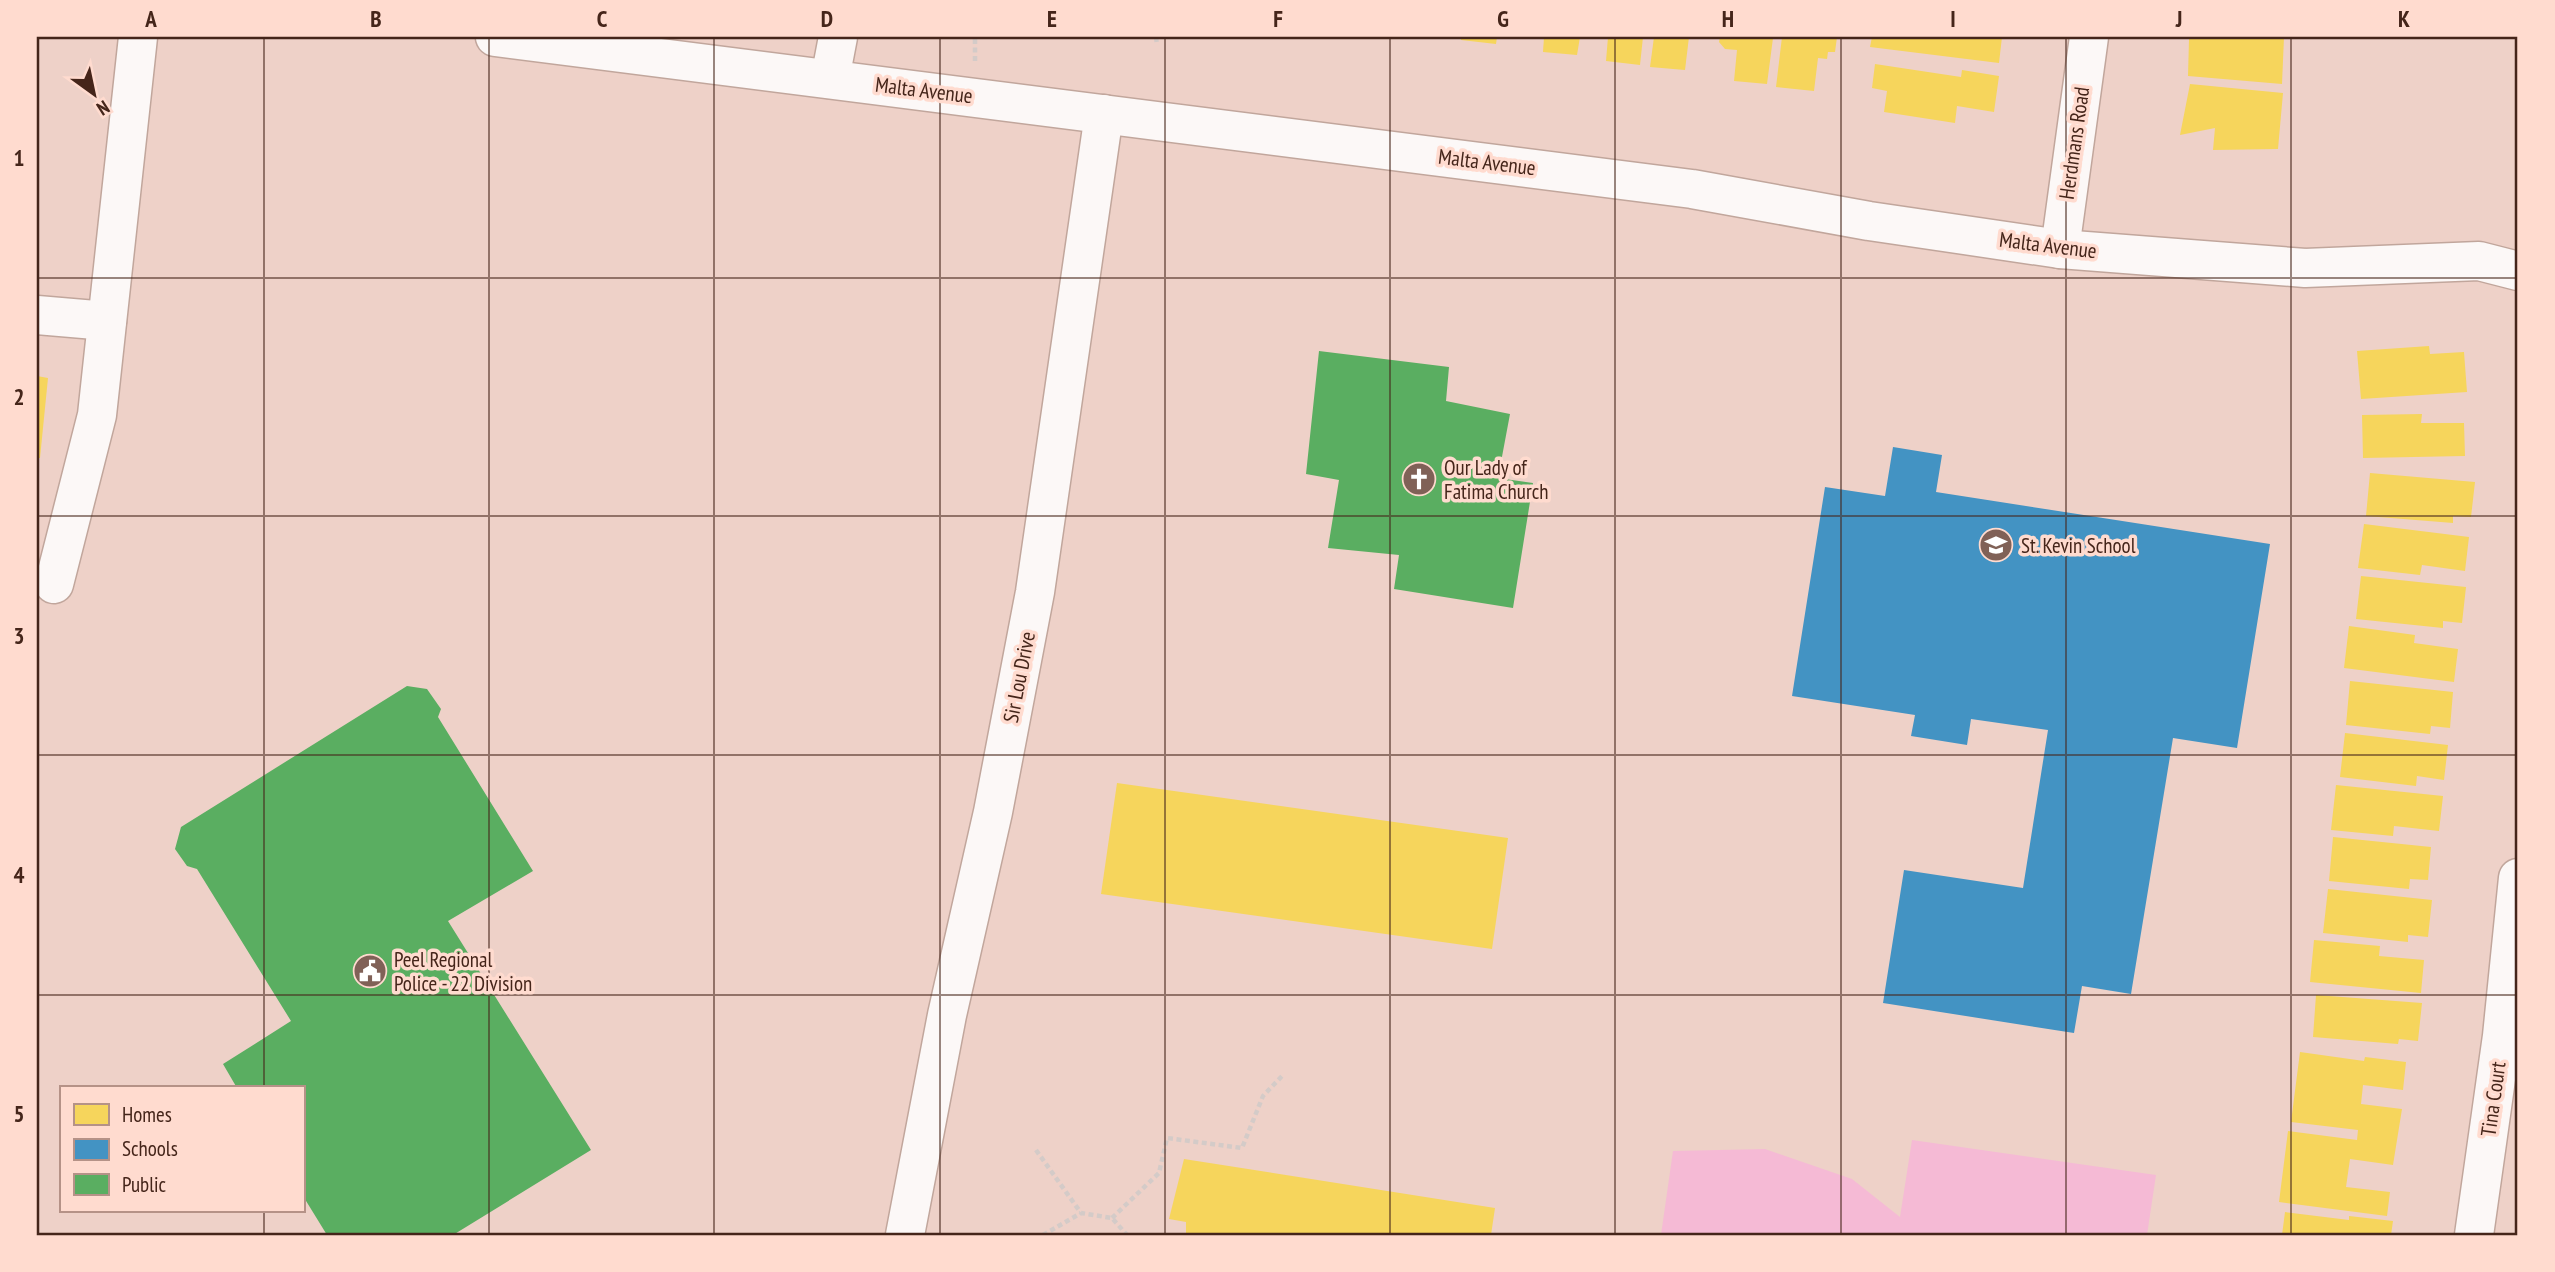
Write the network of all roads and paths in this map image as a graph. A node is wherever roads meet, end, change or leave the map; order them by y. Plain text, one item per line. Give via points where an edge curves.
1 (138, 37) edge
2 (495, 37) edge
3 (838, 37) edge
4 (1156, 37) edge
5 (2089, 37) edge
6 (1157, 45) dead end
7 (830, 79) junction
8 (1104, 114) junction
9 (2060, 248) junction
10 (2518, 271) edge
11 (37, 315) edge
12 (107, 321) junction
13 (54, 584) dead end
14 (2518, 878) edge
15 (1284, 1074) dead end
16 (1036, 1150) dead end
17 (1081, 1213) junction
18 (1112, 1218) junction
19 (905, 1235) edge
20 (1044, 1235) edge
21 (1127, 1235) edge
22 (2474, 1235) edge

1 - 12 street
2 - 7 street, Malta Avenue
3 - 7 street
4 - 6 path
5 - 9 street, Herdmans Road
7 - 8 street, Malta Avenue
8 - 9 street, Malta Avenue via 1692,189 1869,221
8 - 19 street, Sir Lou Drive via 1035,592
9 - 10 street, Malta Avenue via 2305,268 2479,261
11 - 12 street
12 - 13 street via 97,415
14 - 22 street, Tina Court
15 - 18 path via 1262,1096 1242,1149 1167,1138 1159,1173
16 - 17 path
17 - 18 path
17 - 20 path
18 - 21 path

